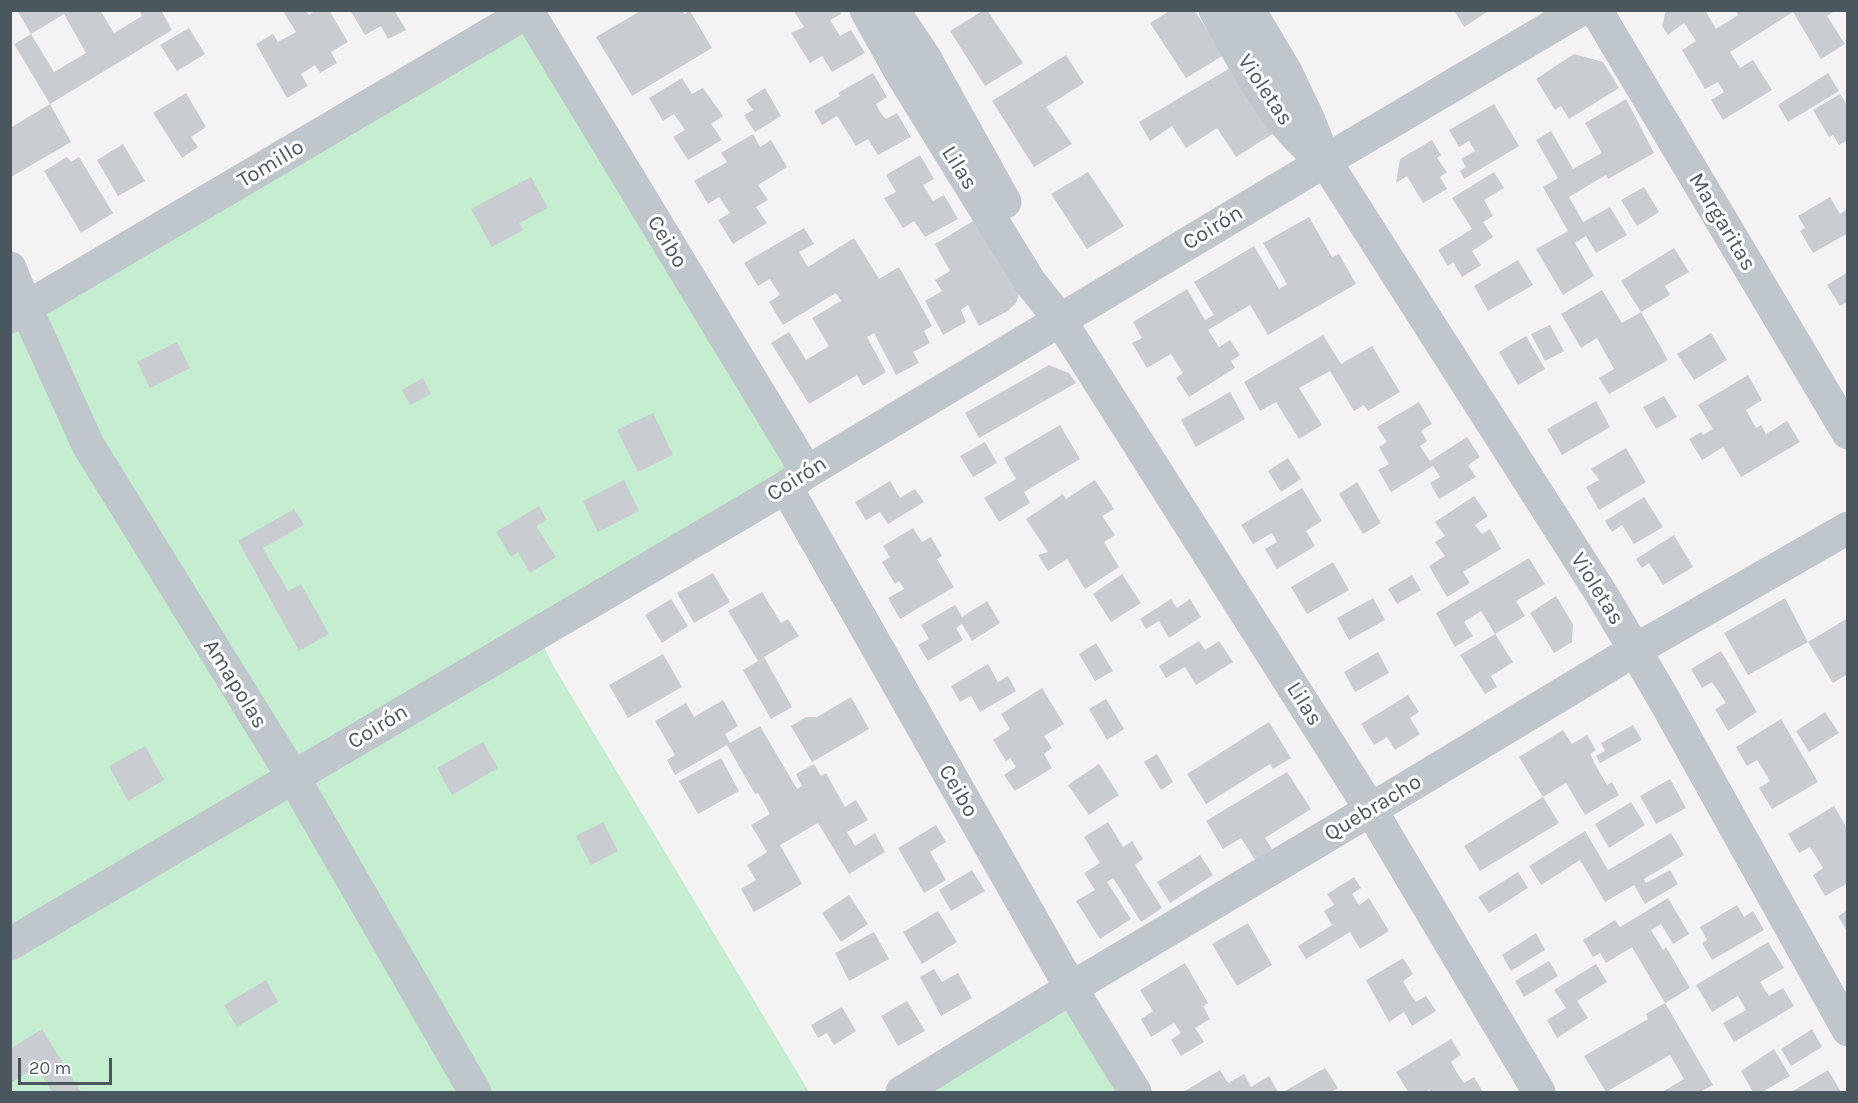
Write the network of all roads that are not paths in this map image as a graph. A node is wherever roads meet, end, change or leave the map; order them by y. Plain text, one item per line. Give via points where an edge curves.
1 (866, 10) edge
2 (894, 10) edge
3 (1215, 10) edge
4 (1249, 10) edge
5 (1580, 10) edge
6 (1596, 10) edge
7 (529, 11) edge
8 (1325, 160) junction
9 (10, 268) edge
10 (18, 313) edge
11 (1060, 320) junction
12 (1848, 433) edge
13 (796, 480) junction
14 (1848, 528) edge
15 (1635, 650) junction
16 (293, 777) junction
17 (1371, 810) junction
18 (10, 944) edge
19 (1071, 988) junction
20 (1848, 1030) edge
21 (475, 1092) edge
22 (902, 1092) edge
23 (1135, 1092) edge
24 (1539, 1092) edge

1 - 11 street, Lilas via 1030,282
2 - 11 street, Lilas via 925,58 1041,267
3 - 8 street, Violetas via 1279,115 1302,144
4 - 8 street, Violetas via 1286,72
5 - 8 street, Coirón
6 - 12 street, Margaritas
7 - 10 street, Tomillo
7 - 13 street, Ceibo
8 - 11 street, Coirón
8 - 15 street, Violetas
9 - 10 street, Amapolas
10 - 16 street, Amapolas via 88,445
11 - 13 street, Coirón
11 - 17 street, Lilas
13 - 16 street, Coirón
13 - 19 street, Ceibo
14 - 15 street, Quebracho
15 - 17 street, Quebracho
15 - 20 street, Violetas
16 - 18 street, Coirón
16 - 21 street, Amapolas
17 - 19 street, Quebracho
17 - 24 street, Lilas
19 - 22 street, Quebracho
19 - 23 street, Ceibo

